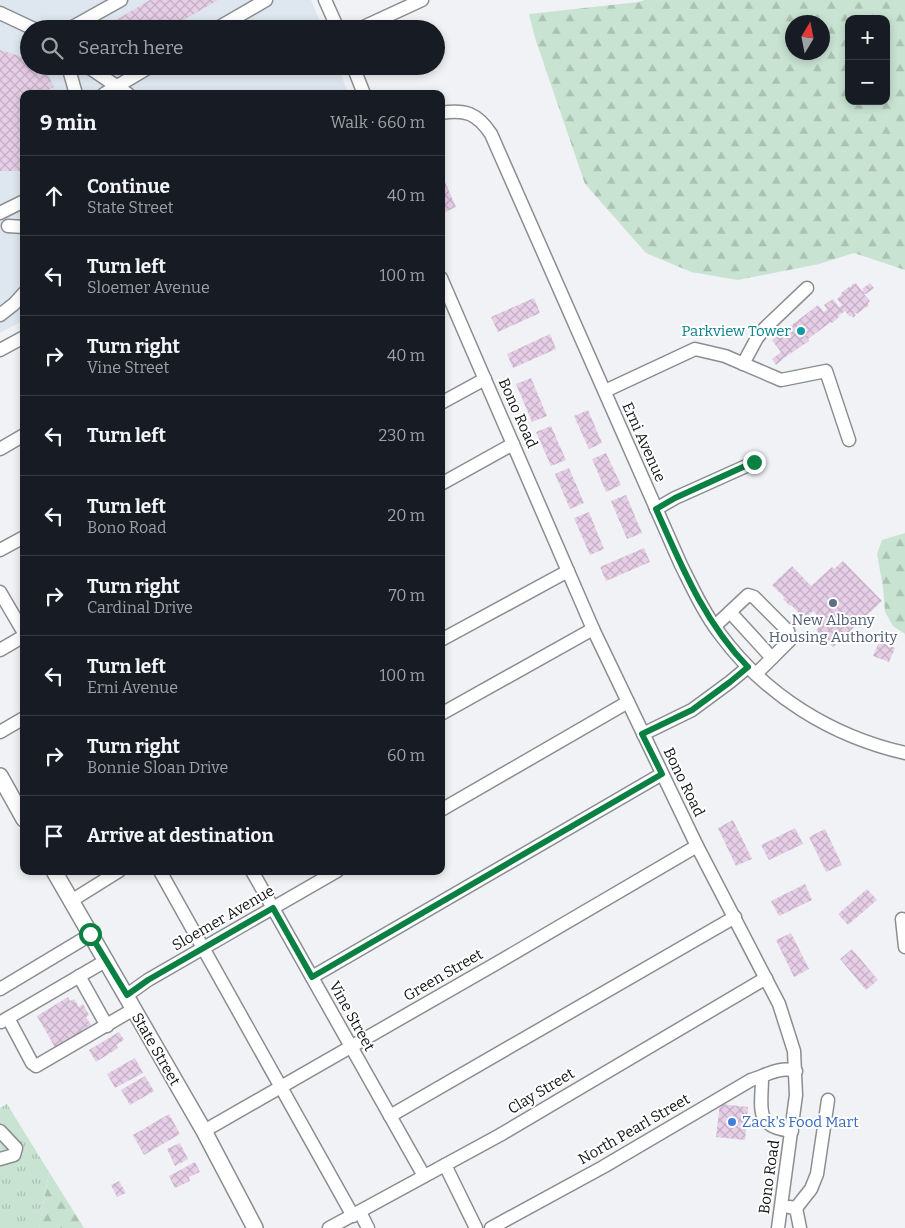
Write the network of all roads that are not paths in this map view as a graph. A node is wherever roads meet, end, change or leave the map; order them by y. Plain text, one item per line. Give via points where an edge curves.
1 (121, 0) edge
2 (266, 0) edge
3 (325, 0) edge
4 (422, 0) edge
5 (0, 13) edge
6 (85, 20) edge
7 (232, 20) edge
8 (334, 20) edge
9 (379, 20) edge
10 (20, 22) edge
11 (71, 75) edge
12 (101, 75) edge
13 (135, 75) edge
14 (357, 75) edge
15 (117, 85) junction
16 (75, 90) edge
17 (110, 90) edge
18 (123, 90) edge
19 (362, 90) edge
20 (445, 113) edge
21 (20, 203) edge
22 (0, 213) edge
23 (8, 226) dead end
24 (20, 226) edge
25 (807, 288) dead end
26 (20, 297) edge
27 (447, 306) edge
28 (0, 315) edge
29 (20, 338) edge
30 (0, 350) edge
31 (743, 364) junction
32 (485, 379) junction
33 (605, 392) junction
34 (445, 401) edge
35 (20, 437) edge
36 (848, 440) dead end
37 (514, 444) junction
38 (0, 448) edge
39 (754, 462) dead end
40 (445, 482) edge
41 (656, 509) junction
42 (20, 539) edge
43 (0, 550) edge
44 (568, 571) junction
45 (0, 592) edge
46 (730, 612) junction
47 (715, 626) junction
48 (20, 628) edge
49 (593, 629) junction
50 (20, 638) edge
51 (445, 638) edge
52 (0, 650) edge
53 (772, 658) junction
54 (752, 670) junction
55 (628, 702) junction
56 (445, 712) edge
57 (20, 720) edge
58 (0, 732) edge
59 (642, 734) junction
60 (905, 753) edge
61 (662, 774) junction
62 (0, 776) edge
63 (4, 795) edge
64 (445, 808) edge
65 (20, 814) edge
66 (697, 846) junction
67 (56, 875) edge
68 (113, 875) edge
69 (162, 875) edge
70 (254, 875) edge
71 (329, 875) edge
72 (72, 901) junction
73 (273, 908) junction
74 (735, 917) junction
75 (902, 919) dead end
76 (90, 934) junction
77 (905, 947) edge
78 (203, 948) junction
79 (107, 960) junction
80 (79, 976) junction
81 (312, 977) junction
82 (766, 978) junction
83 (0, 989) edge
84 (127, 995) junction
85 (134, 1009) junction
86 (4, 1020) edge
87 (107, 1026) junction
88 (351, 1047) junction
89 (796, 1071) junction
90 (762, 1077) junction
91 (281, 1086) junction
92 (828, 1100) dead end
93 (390, 1116) junction
94 (0, 1131) edge
95 (204, 1131) junction
96 (792, 1131) junction
97 (0, 1159) edge
98 (445, 1165) junction
99 (424, 1176) junction
100 (781, 1206) junction
101 (796, 1208) junction
102 (356, 1214) junction
103 (255, 1228) edge
104 (329, 1228) edge
105 (368, 1228) edge
106 (476, 1228) edge
107 (492, 1228) edge
108 (778, 1228) edge
109 (800, 1228) edge

1 - 6 street
2 - 7 street
3 - 8 street
4 - 9 street
5 - 10 street
11 - 16 street
12 - 15 street
13 - 15 street
14 - 19 street
15 - 17 street
15 - 18 street
20 - 33 street, Erni Avenue via 471,114 491,134
21 - 22 street
23 - 24 street
25 - 31 street via 757,338
26 - 28 street
27 - 32 street, Bono Road
29 - 30 street
31 - 33 street via 725,356 695,350
31 - 36 street via 781,380 826,371
32 - 34 street
32 - 37 street, Bono Road
33 - 41 street, Erni Avenue
35 - 38 street
37 - 40 street
37 - 44 street, Bono Road
39 - 41 street
41 - 47 street, Erni Avenue via 681,565
42 - 43 street
44 - 49 street, Bono Road
44 - 51 street
45 - 48 street
46 - 47 street
46 - 53 street
46 - 53 street via 748,595 754,597 788,631 790,640
47 - 54 street, Erni Avenue
49 - 55 street, Bono Road
49 - 56 street
50 - 52 street
53 - 54 street
54 - 59 street via 692,710
54 - 60 street, Erni Avenue via 778,694 816,720
55 - 59 street, Bono Road
55 - 64 street
57 - 58 street
59 - 61 street, Bono Road
61 - 66 street, Bono Road
61 - 81 street
62 - 63 main road
63 - 65 main road
66 - 74 street, Bono Road
66 - 88 street, Green Street
67 - 72 main road, State Street
68 - 72 street
69 - 78 street
70 - 73 street, Vine Street
71 - 73 street, Sloemer Avenue
72 - 76 main road, State Street
73 - 78 street, Sloemer Avenue
73 - 81 street, Vine Street
74 - 82 street, Bono Road
74 - 93 street
75 - 77 street
76 - 79 main road, State Street
76 - 83 street
78 - 84 street, Sloemer Avenue
78 - 91 street
79 - 80 street
79 - 84 main road, State Street
80 - 86 street
80 - 87 street
81 - 88 street, Vine Street
82 - 89 street, Bono Road via 779,1004
82 - 98 street, Clay Street
84 - 85 main road, State Street
85 - 87 street
85 - 95 main road, State Street
86 - 87 street via 36,1066
88 - 91 street, Green Street
88 - 93 street, Vine Street
89 - 90 street, North Pearl Street via 786,1068
89 - 96 street, Bono Road
90 - 96 street via 762,1117 774,1128
90 - 107 street, North Pearl Street via 751,1080 604,1167
91 - 95 street, Green Street
91 - 102 street
92 - 101 street via 817,1174 811,1189
93 - 99 street, Vine Street
94 - 97 street via 16,1148 14,1155
95 - 103 main road, State Street
96 - 100 street, Bono Road
98 - 99 street, Clay Street
98 - 106 street
99 - 102 street, Clay Street
100 - 101 street
100 - 108 street, Bono Road
101 - 109 street
102 - 104 street, Clay Street
102 - 105 street

